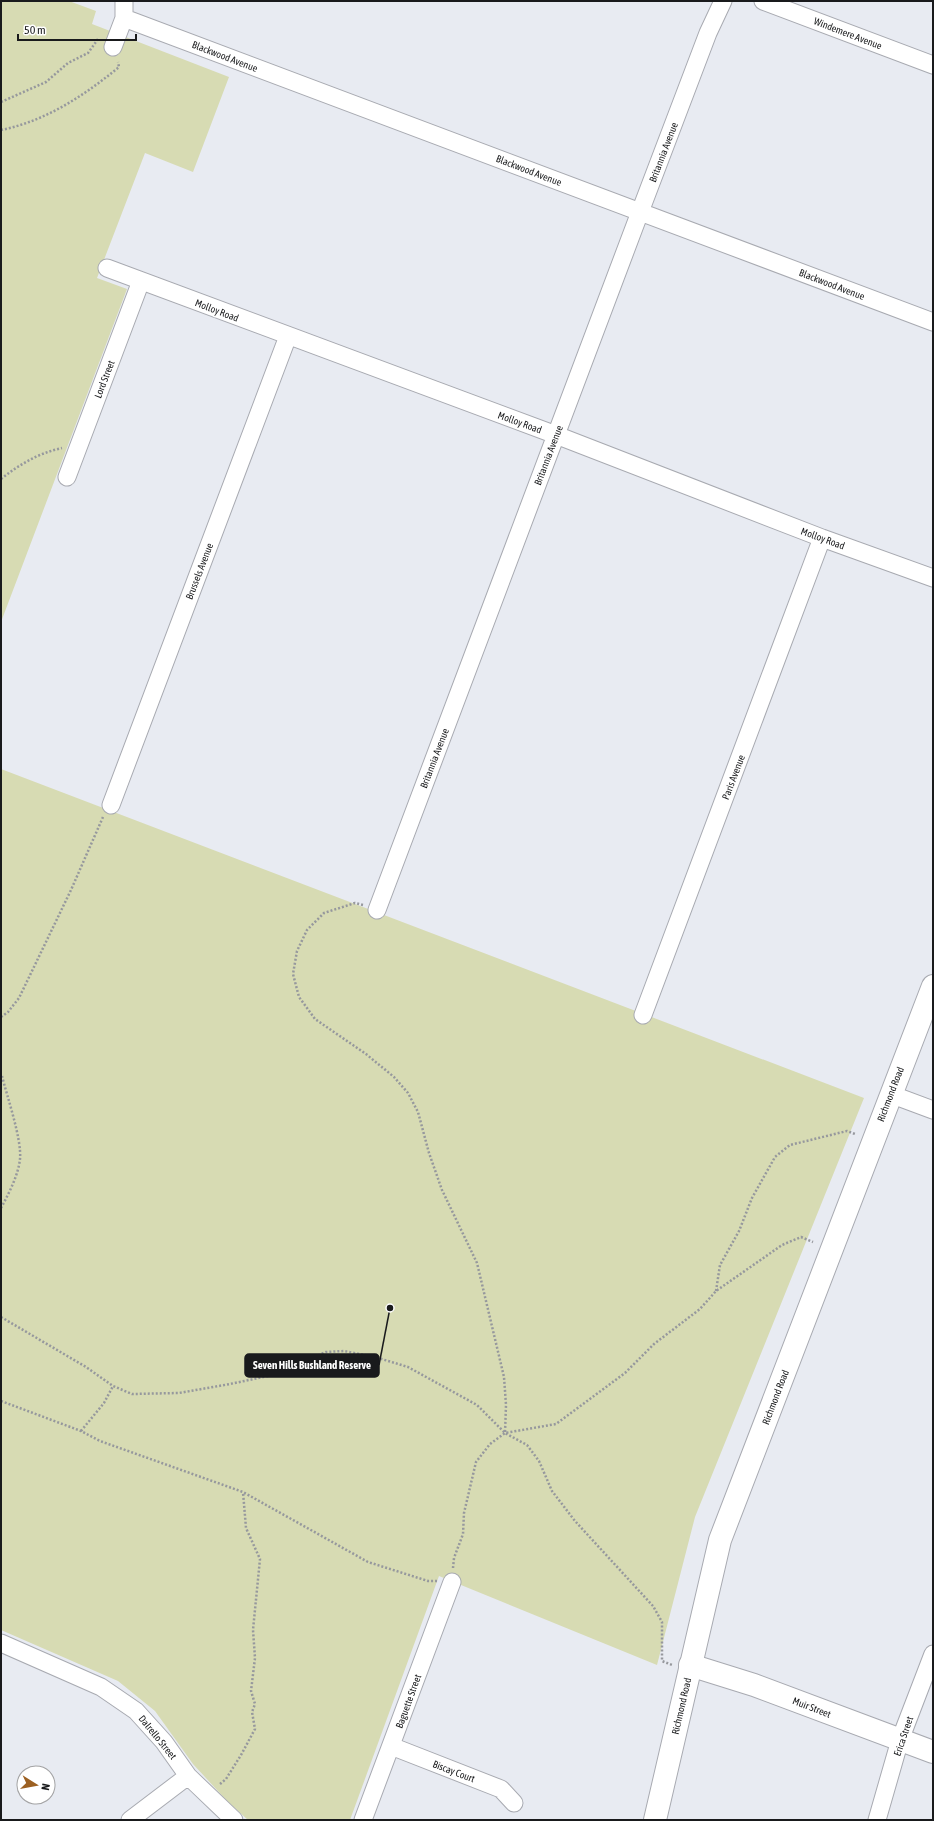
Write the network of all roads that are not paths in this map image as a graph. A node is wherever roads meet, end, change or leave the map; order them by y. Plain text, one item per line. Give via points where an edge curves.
1 (124, 1) edge
2 (723, 1) edge
3 (763, 1) edge
4 (124, 18) junction
5 (113, 46) road end
6 (933, 65) edge
7 (640, 212) junction
8 (107, 268) dead end
9 (141, 281) junction
10 (933, 322) edge
11 (288, 336) junction
12 (556, 435) junction
13 (67, 477) dead end
14 (822, 538) junction
15 (933, 578) edge
16 (111, 805) road end
17 (377, 910) road end
18 (933, 986) edge
19 (643, 1015) dead end
20 (890, 1094) junction
21 (933, 1110) edge
22 (452, 1582) road end
23 (1, 1643) edge
24 (933, 1654) edge
25 (690, 1665) junction
26 (900, 1740) junction
27 (391, 1746) junction
28 (933, 1752) edge
29 (188, 1776) junction
30 (514, 1803) dead end
31 (130, 1820) edge
32 (234, 1820) edge
33 (363, 1820) edge
34 (655, 1820) edge
35 (877, 1820) edge

1 - 4 street
2 - 7 street, Britannia Avenue via 708,33
3 - 6 street, Windemere Avenue
4 - 5 street
4 - 7 street, Blackwood Avenue
7 - 10 street, Blackwood Avenue
7 - 12 street, Britannia Avenue
8 - 9 street, Molloy Road
9 - 11 street, Molloy Road
9 - 13 street, Lord Street
11 - 12 street, Molloy Road
11 - 16 street, Brussels Avenue
12 - 14 street, Molloy Road
12 - 17 street, Britannia Avenue
14 - 15 street, Molloy Road
14 - 19 street, Paris Avenue
18 - 20 main road, Richmond Road
20 - 21 street
20 - 25 main road, Richmond Road via 720,1540
22 - 27 street, Baguette Street
23 - 29 street, Dalrello Street via 101,1687 136,1711 164,1742
24 - 26 street, Erica Street
25 - 26 main road, Muir Street via 754,1685
25 - 34 main road, Richmond Road
26 - 28 main road, Muir Street
26 - 35 street, Erica Street
27 - 30 street, Biscay Court via 500,1789
27 - 33 street, Baguette Street
29 - 31 street
29 - 32 street, Dalrello Street

